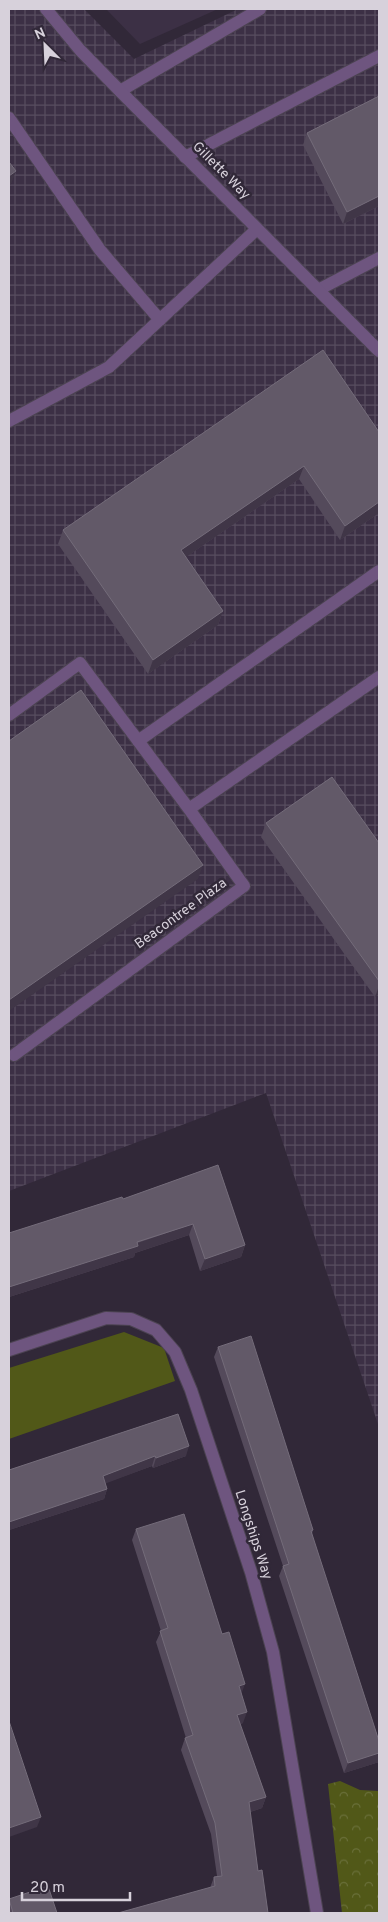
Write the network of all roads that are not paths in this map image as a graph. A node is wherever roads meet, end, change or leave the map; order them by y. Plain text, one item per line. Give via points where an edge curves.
1 (46, 9) edge
2 (260, 9) edge
3 (379, 56) edge
4 (120, 91) junction
5 (9, 118) edge
6 (185, 156) junction
7 (258, 229) junction
8 (379, 258) edge
9 (318, 290) junction
10 (160, 320) junction
11 (379, 351) edge
12 (9, 421) edge
13 (379, 571) edge
14 (379, 677) edge
15 (9, 715) edge
16 (138, 741) junction
17 (189, 809) junction
18 (14, 1055) dead end
19 (9, 1350) edge
20 (318, 1913) edge

1 - 4 street, Gillette Way
2 - 4 street
3 - 6 street
4 - 6 street, Gillette Way
5 - 10 street via 100,250
6 - 7 street, Gillette Way
7 - 9 street, Gillette Way
7 - 10 street
8 - 9 street
9 - 11 street, Gillette Way
10 - 12 street via 109,367
13 - 16 street
14 - 17 street
15 - 16 street, Beacontree Plaza via 80,663
16 - 17 street, Beacontree Plaza
17 - 18 street, Beacontree Plaza via 244,886
19 - 20 street, Longships Way via 106,1318 131,1319 156,1330 174,1352 191,1390 273,1652

